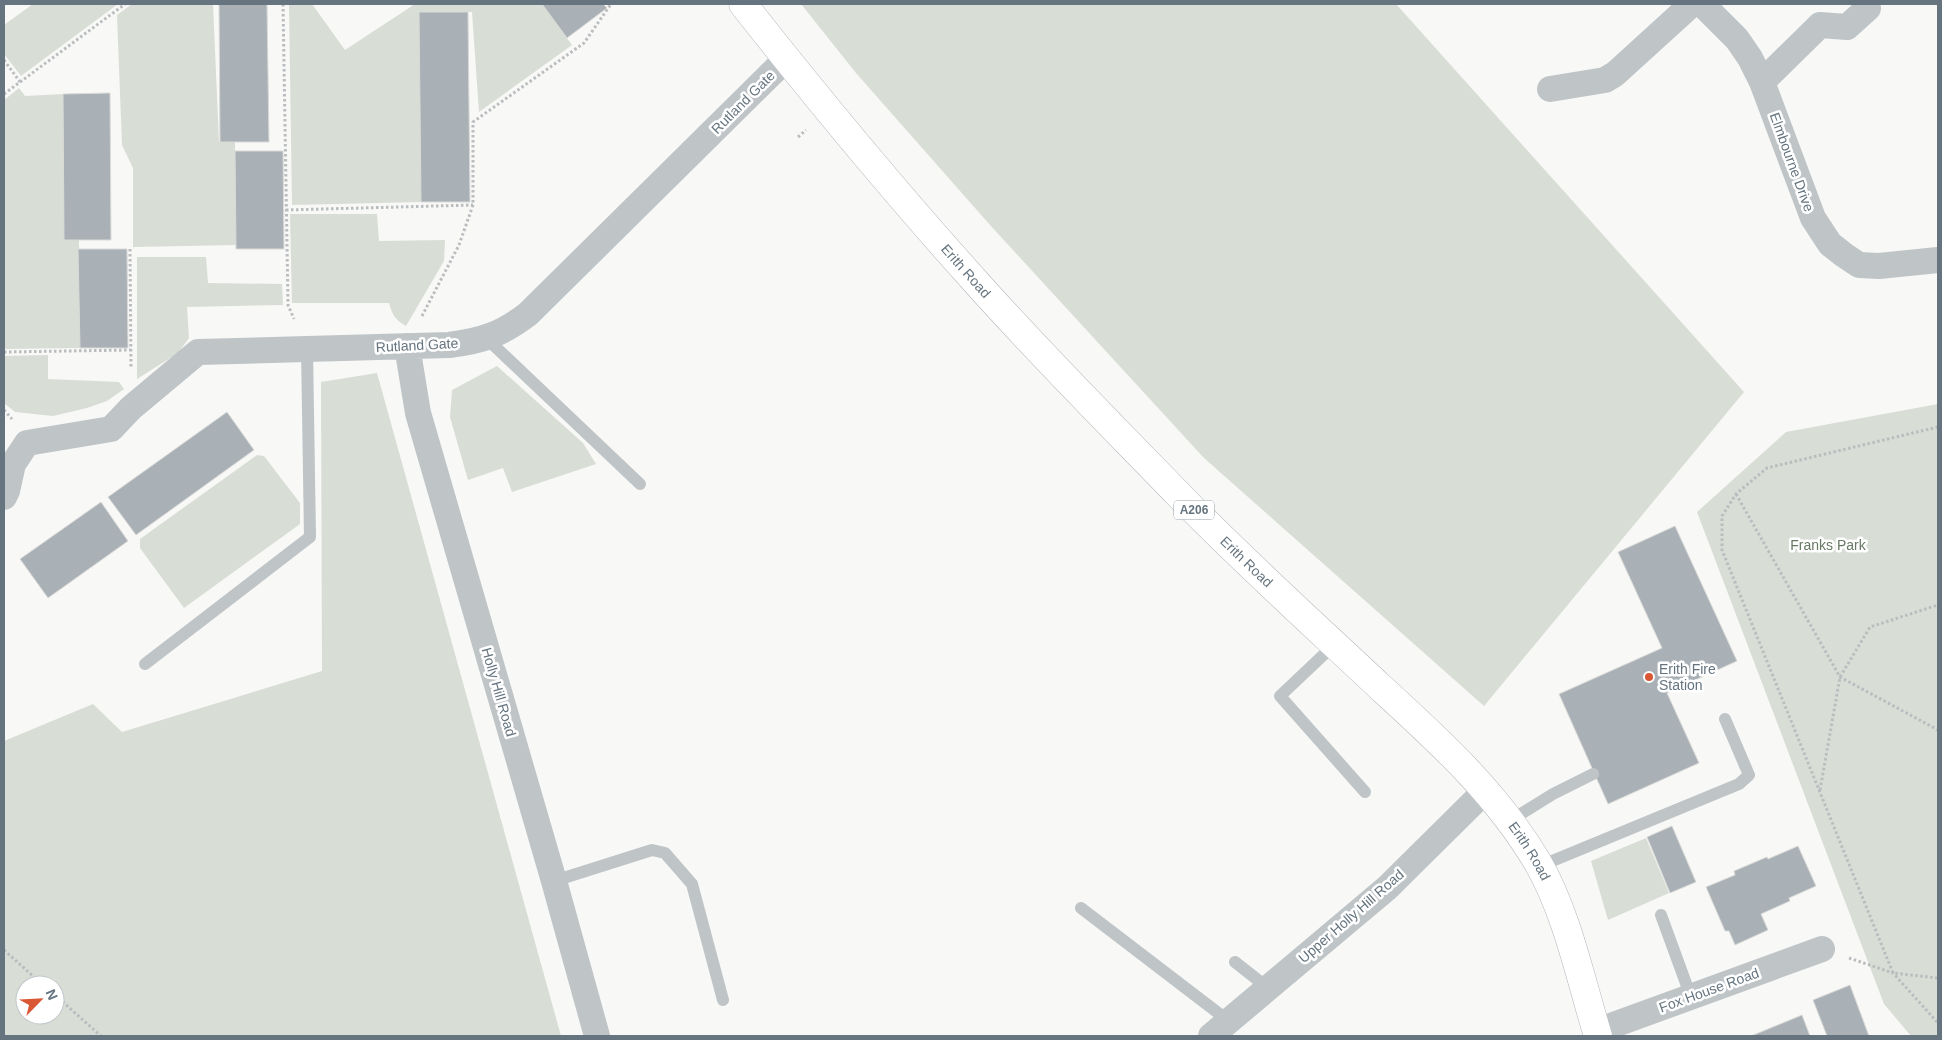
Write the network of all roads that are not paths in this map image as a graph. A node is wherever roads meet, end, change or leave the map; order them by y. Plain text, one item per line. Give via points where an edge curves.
1 (743, 4) edge
2 (1692, 4) edge
3 (1702, 4) edge
4 (1868, 8) dead end
5 (786, 59) junction
6 (1762, 82) junction
7 (1550, 89) dead end
8 (1938, 260) edge
9 (486, 338) junction
10 (407, 346) junction
11 (307, 349) junction
12 (640, 484) dead end
13 (4, 497) edge
14 (1335, 644) junction
15 (145, 664) dead end
16 (1725, 720) dead end
17 (1593, 774) dead end
18 (1486, 790) junction
19 (1364, 792) dead end
20 (1511, 820) junction
21 (1540, 866) junction
22 (554, 881) junction
23 (1081, 908) dead end
24 (1661, 915) dead end
25 (1822, 949) road end
26 (1234, 962) dead end
27 (1268, 988) junction
28 (1691, 997) junction
29 (723, 1000) dead end
30 (1220, 1029) edge
31 (1597, 1034) edge
32 (597, 1036) edge

1 - 5 main road, Erith Road / A206
2 - 7 street via 1605,80
3 - 6 street, Elmbourne Drive via 1737,40
4 - 6 street via 1847,27 1820,25
5 - 9 street, Rutland Gate via 528,314 509,328
5 - 14 main road, Erith Road / A206 via 982,289 1185,501
6 - 8 street, Elmbourne Drive via 1813,218 1830,244 1859,265 1887,266
9 - 10 street, Rutland Gate via 449,345
9 - 12 lane
10 - 11 street, Rutland Gate
10 - 22 street, Holly Hill Road via 418,413
11 - 13 street, Rutland Gate via 198,352 111,429 27,443 13,464
11 - 15 lane via 310,537
14 - 18 main road, Erith Road / A206
14 - 19 lane via 1280,696
16 - 21 lane via 1748,774 1739,784
17 - 20 lane
18 - 20 main road, Erith Road / A206
18 - 27 street, Upper Holly Hill Road via 1387,888
20 - 21 main road, Erith Road / A206
21 - 31 main road, Erith Road / A206 via 1563,918
22 - 29 lane via 652,850 665,853 692,884
22 - 32 street, Holly Hill Road
23 - 30 lane
24 - 28 lane
25 - 28 street, Fox House Road
26 - 27 lane
27 - 30 street, Upper Holly Hill Road
28 - 31 street, Fox House Road

